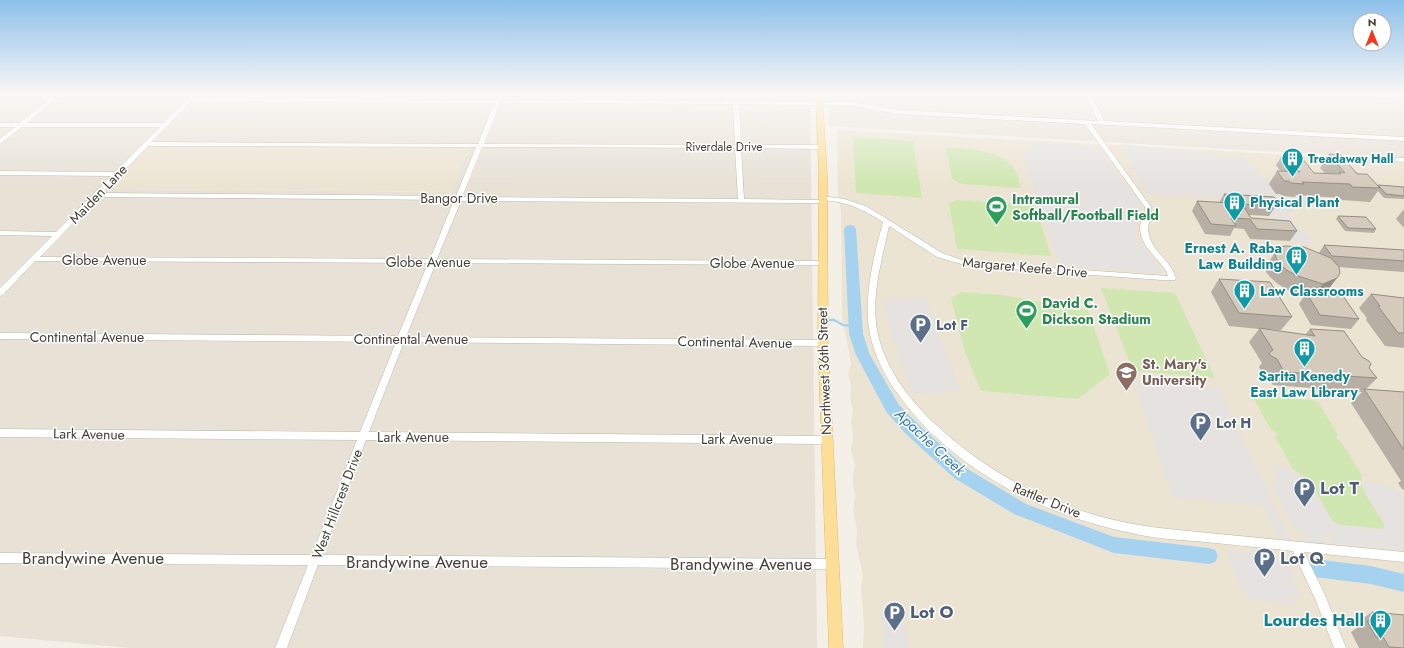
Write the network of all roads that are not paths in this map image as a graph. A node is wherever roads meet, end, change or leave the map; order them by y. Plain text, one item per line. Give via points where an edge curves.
1 (489, 124) edge
2 (737, 124) edge
3 (820, 124) edge
4 (1089, 124) edge
5 (1124, 124) edge
6 (0, 125) edge
7 (21, 125) junction
8 (165, 126) joint
9 (1404, 140) edge
10 (0, 142) edge
11 (147, 144) junction
12 (480, 145) junction
13 (739, 147) junction
14 (821, 147) junction
15 (0, 173) edge
16 (117, 174) junction
17 (96, 195) junction
18 (458, 198) junction
19 (822, 200) junction
20 (741, 201) junction
21 (886, 222) junction
22 (0, 233) edge
23 (59, 234) junction
24 (33, 259) junction
25 (432, 262) junction
26 (822, 263) junction
27 (0, 293) edge
28 (0, 336) edge
29 (401, 339) junction
30 (822, 343) junction
31 (0, 433) edge
32 (363, 437) junction
33 (826, 440) junction
34 (1296, 547) junction
35 (1404, 557) edge
36 (0, 558) edge
37 (315, 561) junction
38 (834, 564) junction
39 (281, 648) edge
40 (836, 648) edge
41 (1340, 648) edge

1 - 12 street, West Hillcrest Drive
2 - 13 street
3 - 14 main road, Northwest 36th Street
4 - 21 street, Margaret Keefe Drive via 1148,207 1149,213 1143,223 1144,234 1170,271 1172,278 968,264 936,254
5 - 9 street
6 - 7 street
7 - 8 street
7 - 10 street
8 - 11 street, Maiden Lane
11 - 12 street, Riverdale Drive
11 - 16 street, Maiden Lane
12 - 13 street, Riverdale Drive
12 - 18 street, West Hillcrest Drive
13 - 14 street, Riverdale Drive
13 - 20 street
14 - 19 main road, Northwest 36th Street
15 - 16 street
16 - 17 street, Maiden Lane
17 - 18 street, Bangor Drive
17 - 23 street, Maiden Lane
18 - 20 street, Bangor Drive
18 - 25 street, West Hillcrest Drive
19 - 20 street, Bangor Drive
19 - 21 street, Margaret Keefe Drive via 837,199 851,202
19 - 26 main road, Northwest 36th Street
21 - 34 street, Rattler Drive via 871,298 873,330 881,355 896,386 911,406 942,438 1006,483 1080,515 1132,529
22 - 23 street, Globe Avenue
23 - 24 street, Maiden Lane
24 - 25 street, Globe Avenue
24 - 27 street, Maiden Lane
25 - 26 street, Globe Avenue
25 - 29 street, West Hillcrest Drive
26 - 30 main road, Northwest 36th Street
28 - 29 street, Continental Avenue
29 - 30 street, Continental Avenue
29 - 32 street, West Hillcrest Drive
30 - 33 main road, Northwest 36th Street
31 - 32 street, Lark Avenue
32 - 33 street, Lark Avenue
32 - 37 street, West Hillcrest Drive
33 - 38 main road, Northwest 36th Street
34 - 35 street, Rattler Drive
34 - 41 street via 1321,599
36 - 37 street, Brandywine Avenue
37 - 38 street, Brandywine Avenue
37 - 39 street, West Hillcrest Drive
38 - 40 main road, Northwest 36th Street

